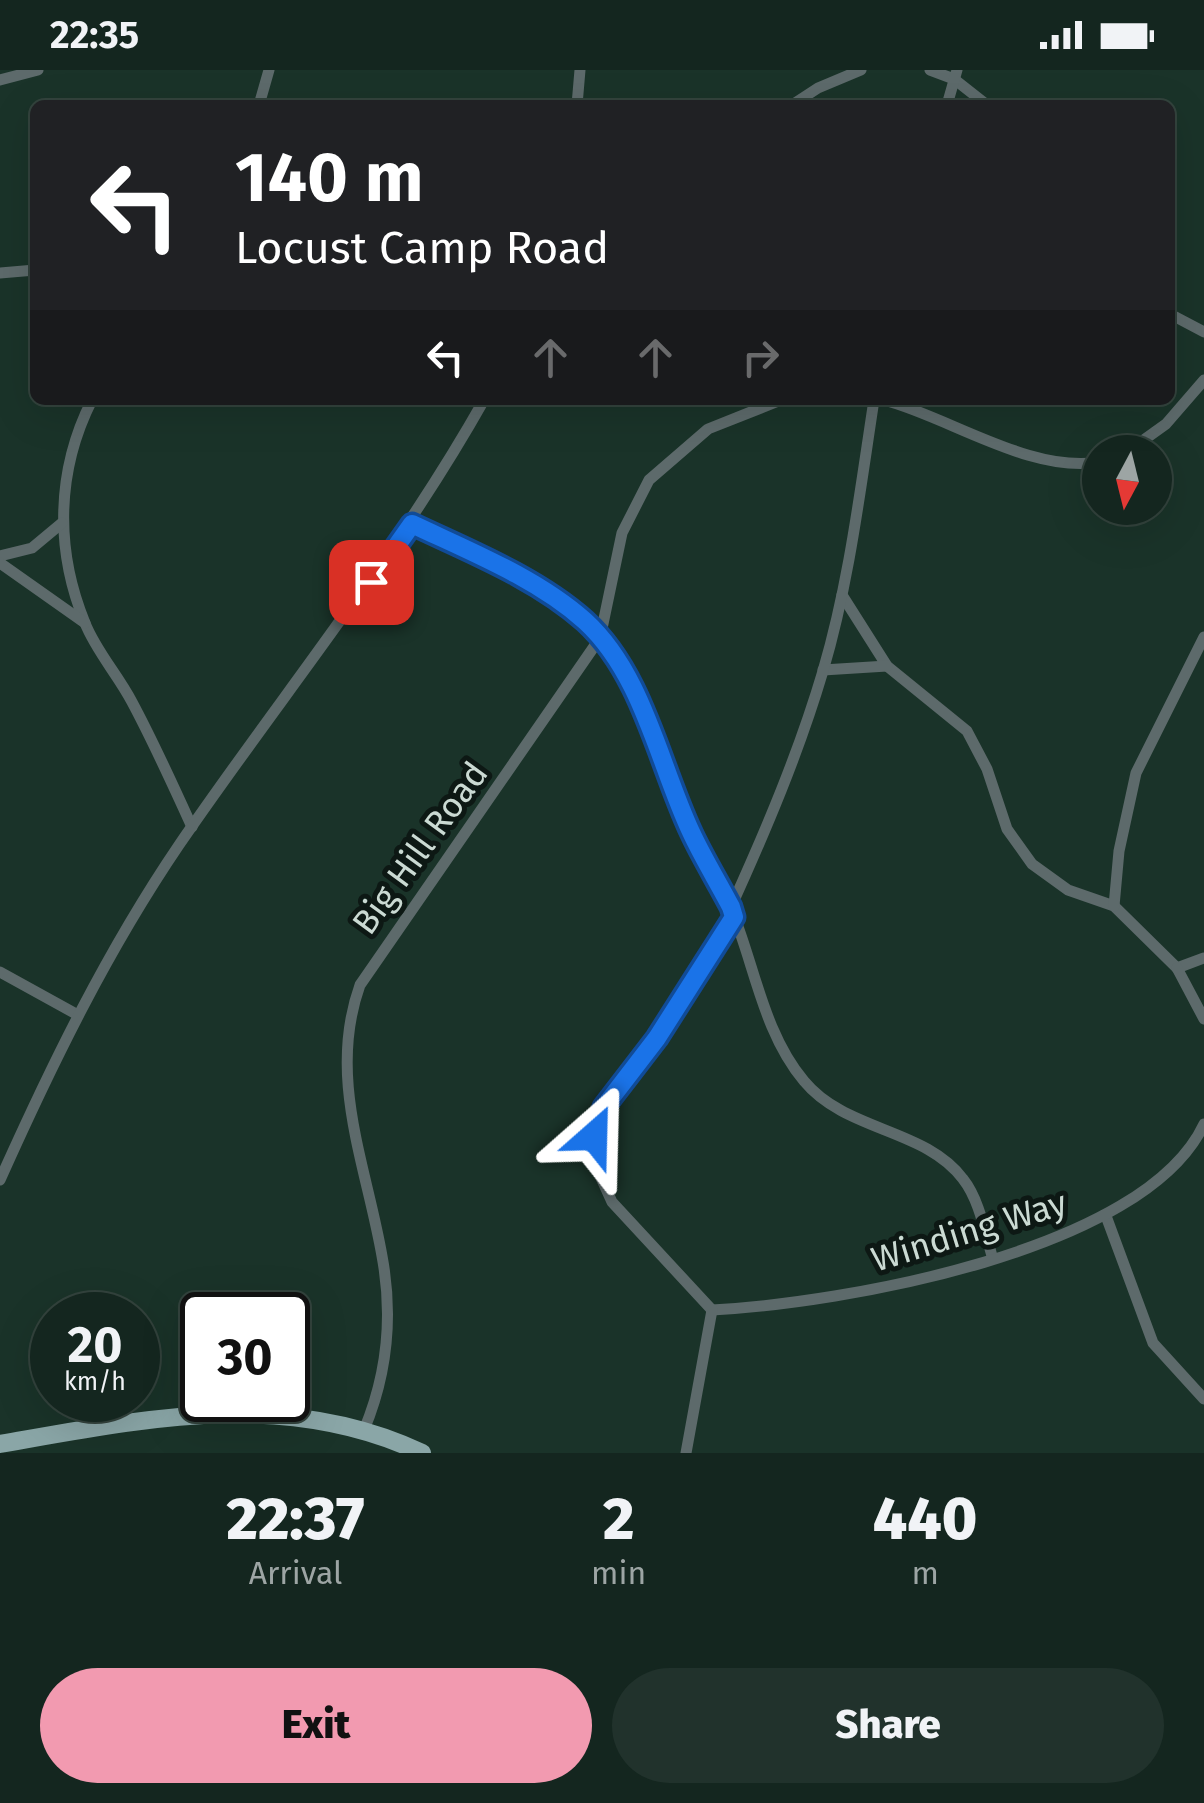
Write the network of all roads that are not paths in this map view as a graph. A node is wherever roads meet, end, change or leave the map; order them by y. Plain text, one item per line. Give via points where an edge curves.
1 (38, 70) edge
2 (270, 70) edge
3 (580, 70) edge
4 (861, 70) edge
5 (930, 70) edge
6 (956, 74) edge
7 (0, 80) edge
8 (261, 100) edge
9 (577, 100) edge
10 (800, 100) edge
11 (948, 100) edge
12 (981, 100) edge
13 (30, 270) edge
14 (0, 273) edge
15 (1175, 317) edge
16 (1204, 332) edge
17 (1204, 380) edge
18 (90, 405) edge
19 (481, 405) edge
20 (768, 405) edge
21 (873, 405) edge
22 (897, 405) edge
23 (1151, 435) edge
24 (1082, 462) edge
25 (62, 523) junction
26 (412, 524) junction
27 (0, 559) edge
28 (842, 594) junction
29 (85, 622) junction
30 (1204, 636) edge
31 (600, 638) junction
32 (887, 666) junction
33 (823, 670) junction
34 (192, 827) junction
35 (1114, 906) junction
36 (732, 912) junction
37 (1204, 958) edge
38 (1177, 968) junction
39 (0, 972) edge
40 (78, 1015) junction
41 (1204, 1019) edge
42 (1204, 1124) edge
43 (0, 1180) edge
44 (1106, 1216) junction
45 (992, 1256) junction
46 (712, 1310) junction
47 (1204, 1399) edge
48 (364, 1430) junction
49 (0, 1444) edge
50 (422, 1453) edge
51 (686, 1453) edge

1 - 7 street
2 - 8 street
3 - 9 street
4 - 10 street
5 - 6 street
6 - 11 street
6 - 12 street
13 - 14 street
15 - 16 street
17 - 23 street
18 - 25 street via 68,466
19 - 26 street
20 - 31 street, Big Hill Road via 708,429 649,480 622,533
21 - 28 street
22 - 24 street via 1018,450
25 - 27 street via 32,548
25 - 29 street
26 - 31 street via 538,588
26 - 34 street
27 - 29 street
28 - 32 street
28 - 33 street
29 - 34 street
30 - 35 street via 1133,784
31 - 36 street via 633,691 691,833
31 - 48 street, Big Hill Road via 372,961 351,1010 346,1080 386,1299 382,1383
32 - 33 street
32 - 35 street via 967,731 1007,829 1032,864 1068,890
33 - 36 street
34 - 40 street
35 - 38 street
36 - 45 street via 775,1035 805,1082 848,1116 952,1165 970,1189
36 - 46 street via 657,1038 604,1107 594,1136 597,1169 612,1202
37 - 38 street
38 - 41 street
39 - 40 street
40 - 43 street
42 - 44 street, Winding Way via 1174,1165
44 - 45 street, Winding Way
44 - 47 street via 1154,1342
45 - 46 street, Winding Way via 888,1288
46 - 51 street
48 - 49 main road via 289,1414 207,1413
48 - 50 main road

